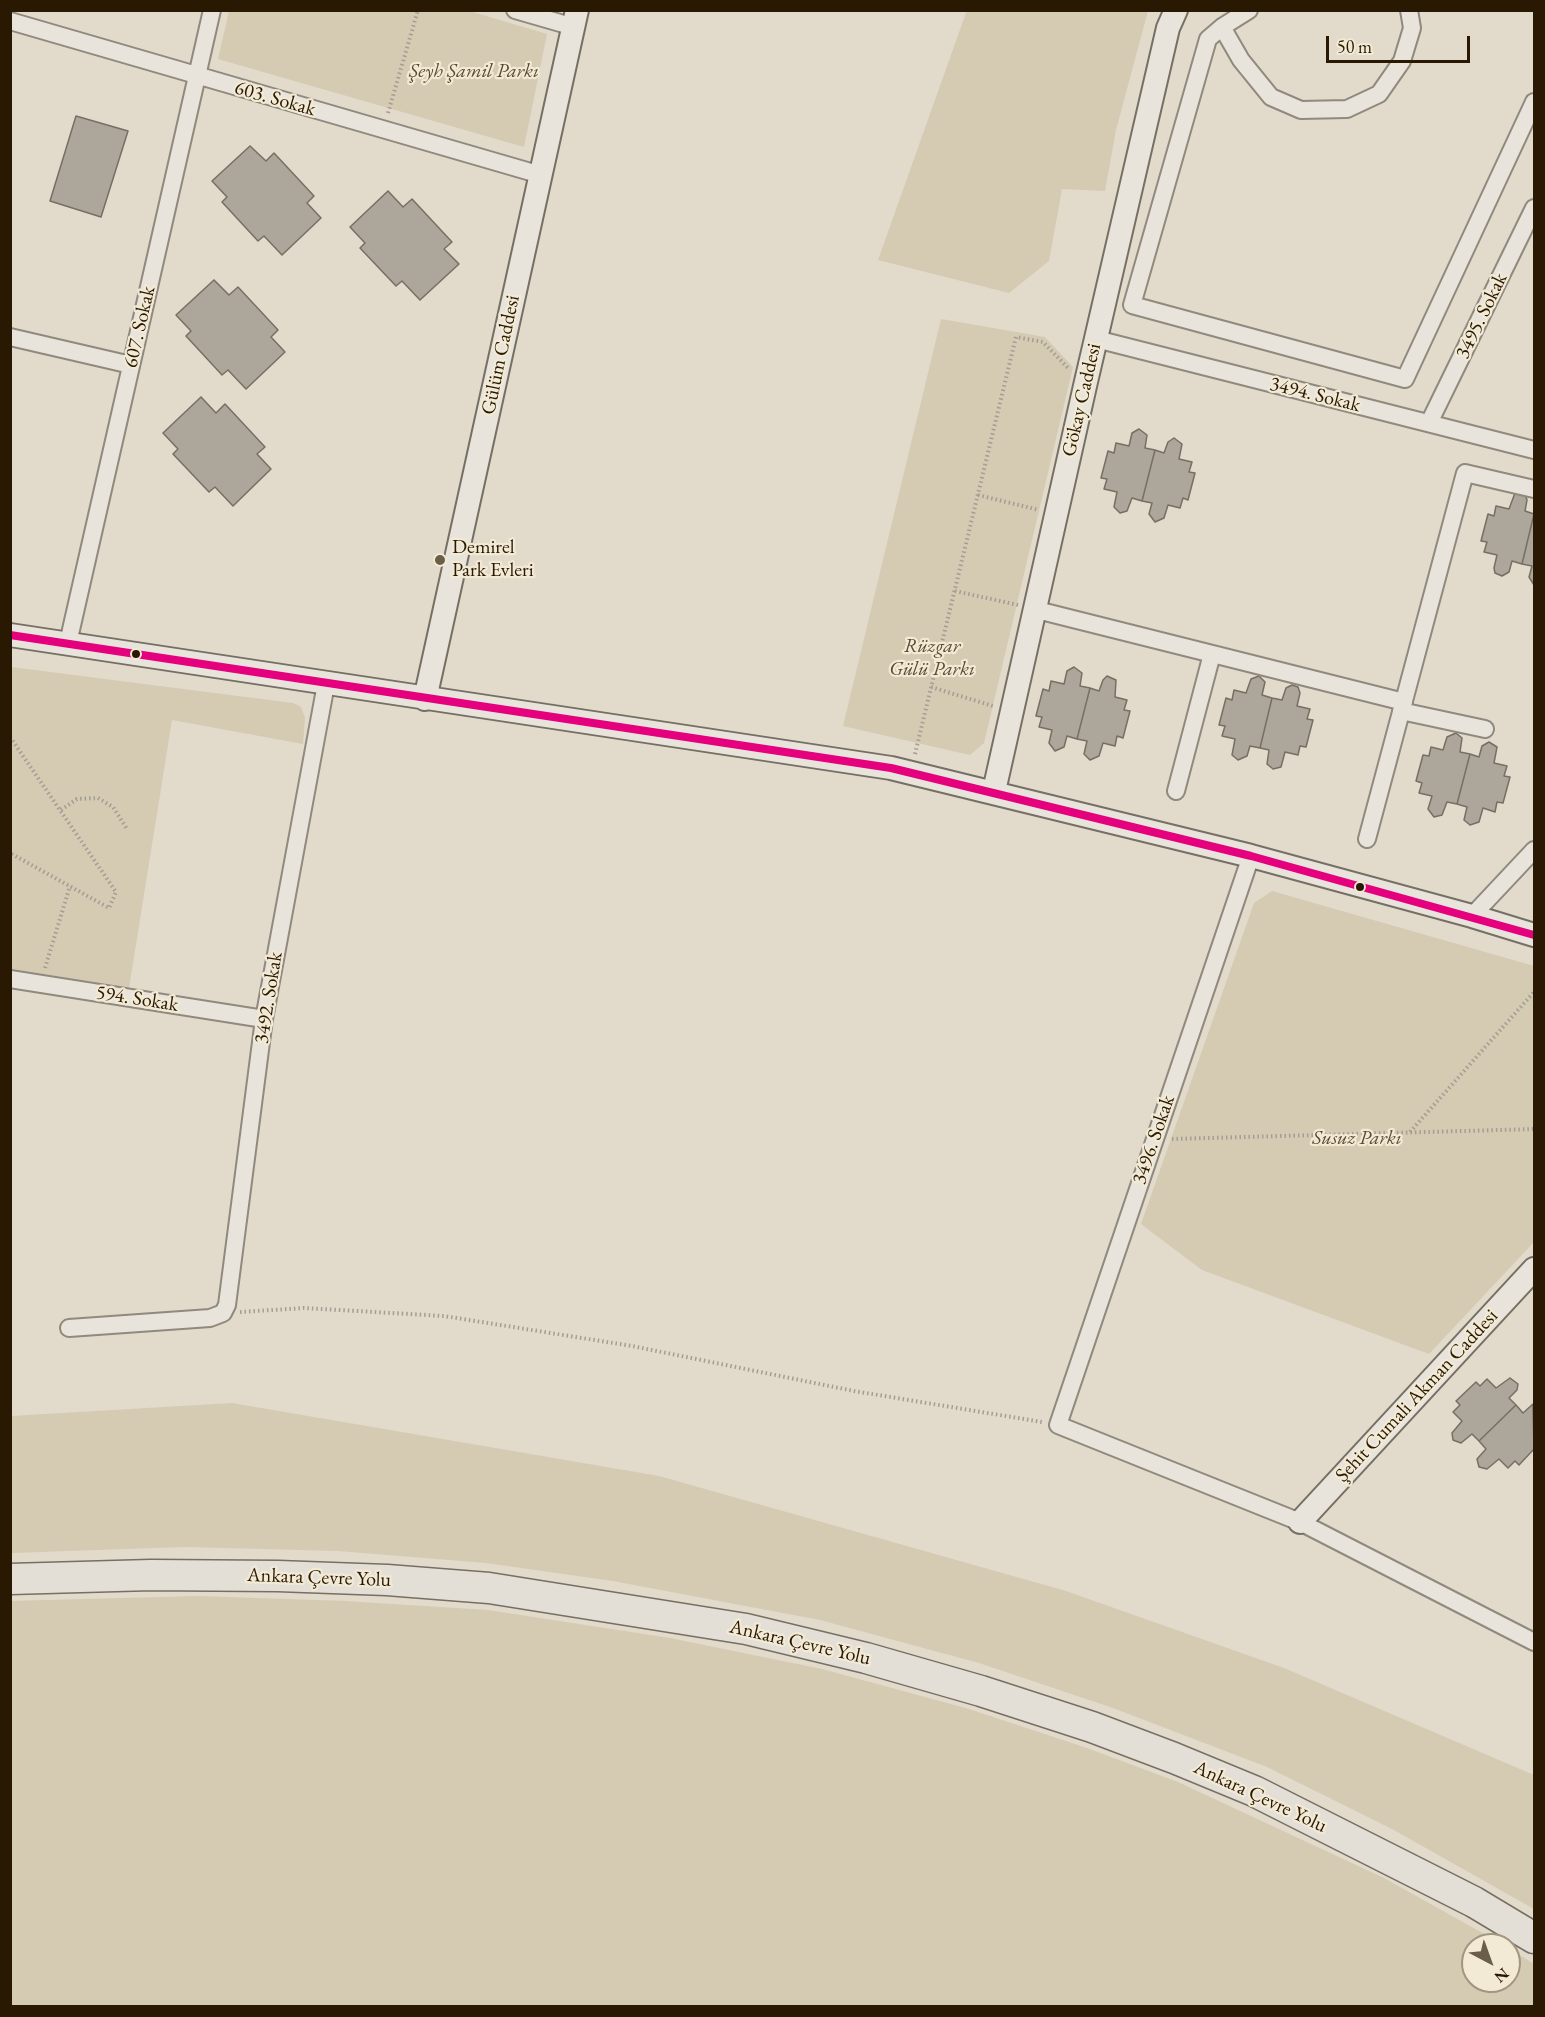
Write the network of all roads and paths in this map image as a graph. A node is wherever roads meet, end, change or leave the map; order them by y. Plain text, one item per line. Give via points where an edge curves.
1 (212, 10) edge
2 (418, 10) edge
3 (515, 10) edge
4 (1176, 10) edge
5 (1249, 10) edge
6 (1409, 10) edge
7 (575, 19) edge
8 (10, 21) edge
9 (1222, 27) junction
10 (197, 77) junction
11 (1534, 102) edge
12 (383, 130) junction
13 (541, 175) junction
14 (1534, 208) edge
15 (10, 337) edge
16 (1096, 339) junction
17 (131, 365) junction
18 (1085, 386) junction
19 (1429, 423) junction
20 (1534, 450) edge
21 (1534, 489) edge
22 (978, 495) junction
23 (1055, 514) junction
24 (955, 591) junction
25 (1033, 609) junction
26 (10, 635) edge
27 (68, 644) junction
28 (1212, 654) junction
29 (326, 684) junction
30 (931, 687) junction
31 (425, 699) junction
32 (1402, 707) junction
33 (1011, 711) junction
34 (1485, 729) dead end
35 (10, 737) edge
36 (911, 772) junction
37 (994, 791) junction
38 (1176, 791) dead end
39 (61, 810) junction
40 (127, 829) dead end
41 (1367, 839) dead end
42 (1534, 850) edge
43 (10, 853) edge
44 (1251, 856) junction
45 (70, 886) junction
46 (1472, 916) junction
47 (1534, 935) edge
48 (10, 979) edge
49 (40, 984) junction
50 (1534, 992) edge
51 (264, 1019) junction
52 (1534, 1129) edge
53 (1410, 1132) junction
54 (1154, 1140) junction
55 (1534, 1269) edge
56 (223, 1313) junction
57 (69, 1328) dead end
58 (1058, 1425) junction
59 (1300, 1522) junction
60 (10, 1579) edge
61 (1534, 1642) edge
62 (1534, 1938) edge

1 - 10 street, 607. Sokak
2 - 12 path
3 - 7 street
4 - 16 main road, Gökay Caddesi via 1168,28
5 - 9 street
6 - 9 street via 1412,28 1402,61 1379,94 1347,109 1300,110 1271,97 1241,60
7 - 13 main road, Gülüm Caddesi
8 - 10 street, 603. Sokak
9 - 11 street via 1208,39 1131,304 1405,379
10 - 12 street, 603. Sokak
10 - 17 street, 607. Sokak
12 - 13 street, 603. Sokak
13 - 31 main road, Gülüm Caddesi
14 - 19 street, 3495. Sokak
15 - 17 street
16 - 18 main road, Gökay Caddesi
16 - 19 street, 3494. Sokak
17 - 27 street, 607. Sokak
18 - 22 path via 1043,342 1016,337
18 - 23 main road, Gökay Caddesi
19 - 20 street, 3494. Sokak
21 - 32 street via 1465,473
22 - 23 path
22 - 24 path
23 - 25 main road, Gökay Caddesi
24 - 25 path
24 - 30 path
25 - 28 street
25 - 33 main road, Gökay Caddesi
26 - 27 main road
27 - 29 main road
28 - 32 street
28 - 38 street
29 - 31 main road
29 - 51 street, 3492. Sokak
30 - 33 path
30 - 36 path
31 - 36 main road
32 - 34 street
32 - 41 street
33 - 37 main road, Gökay Caddesi
35 - 39 path
36 - 37 main road
37 - 44 main road
39 - 40 path via 77,800 98,798 113,807
39 - 45 path via 116,892 109,908
42 - 46 street
43 - 45 path
44 - 46 main road
44 - 54 street, 3496. Sokak
45 - 49 path
46 - 47 main road
48 - 49 street, 594. Sokak
49 - 51 street, 594. Sokak
50 - 53 path
51 - 56 street, 3492. Sokak
52 - 53 path
53 - 54 path
54 - 58 street, 3496. Sokak
55 - 59 main road, Şehit Cumali Akman Caddesi
56 - 57 street via 210,1318
56 - 58 path via 304,1308 444,1316 632,1346 854,1391
58 - 59 street
59 - 61 street
60 - 62 highway, Ankara Çevre Yolu via 163,1575 387,1580 489,1588 746,1629 981,1691 1174,1758 1275,1802 1474,1902

